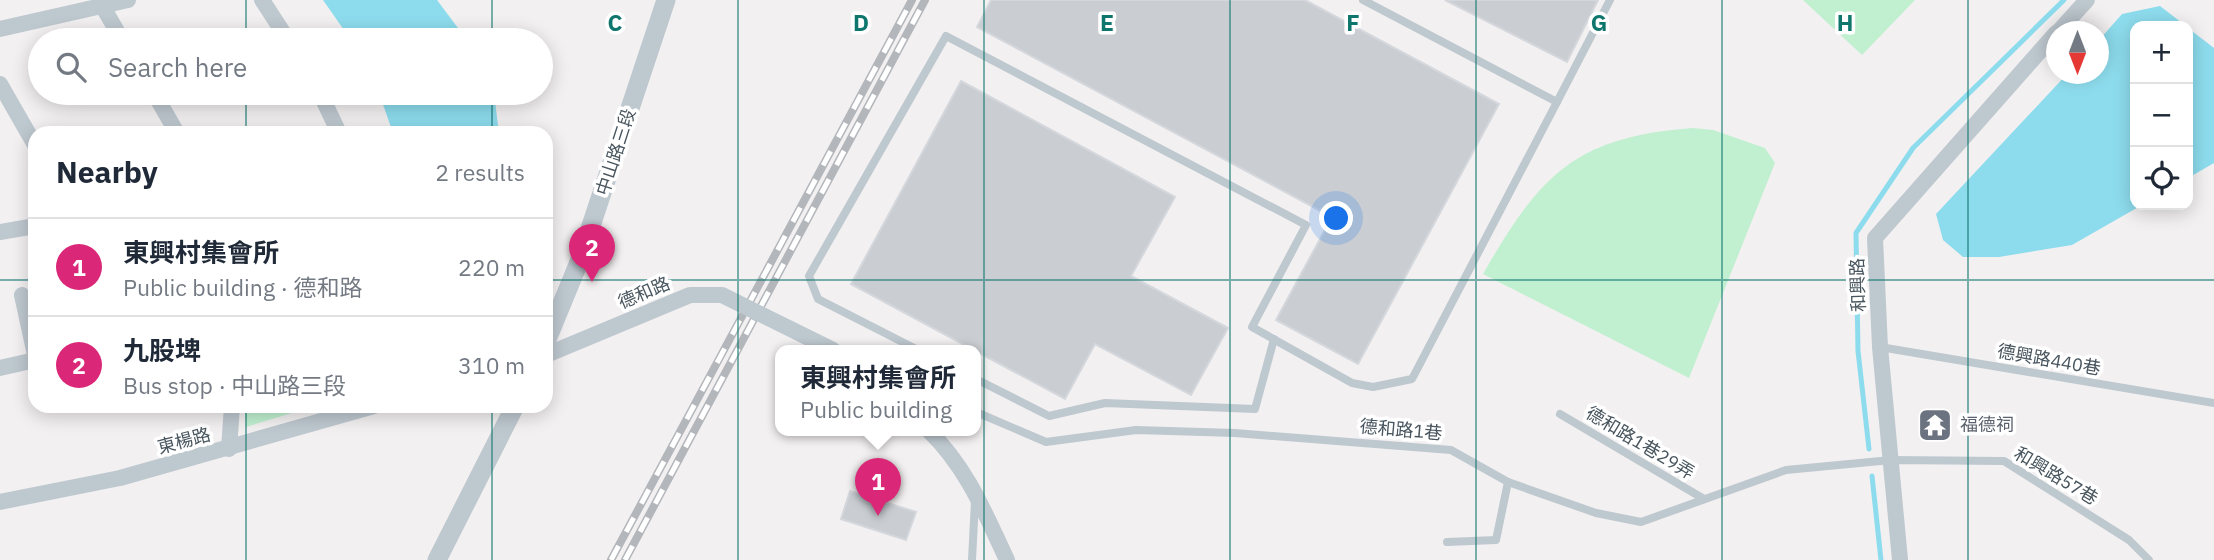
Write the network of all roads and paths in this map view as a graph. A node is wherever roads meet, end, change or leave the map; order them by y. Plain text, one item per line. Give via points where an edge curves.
1 (128, 0) edge
2 (262, 0) edge
3 (666, 0) edge
4 (1363, 0) edge
5 (1610, 0) edge
6 (2087, 0) edge
7 (103, 7) junction
8 (2067, 21) edge
9 (115, 28) edge
10 (280, 28) edge
11 (0, 29) edge
12 (2046, 44) edge
13 (0, 84) edge
14 (1556, 102) junction
15 (160, 105) edge
16 (326, 105) edge
17 (173, 126) edge
18 (336, 126) edge
19 (28, 133) edge
20 (28, 227) edge
21 (0, 232) edge
22 (22, 295) dead end
23 (28, 323) edge
24 (553, 325) edge
25 (1274, 339) junction
26 (823, 345) edge
27 (908, 345) edge
28 (1880, 347) junction
29 (553, 352) edge
30 (28, 362) edge
31 (0, 368) edge
32 (981, 382) edge
33 (2214, 404) edge
34 (232, 413) edge
35 (350, 413) edge
36 (511, 413) edge
37 (981, 414) edge
38 (1560, 414) dead end
39 (934, 436) edge
40 (229, 449) junction
41 (1891, 460) junction
42 (1508, 482) junction
43 (975, 491) junction
44 (1704, 499) junction
45 (0, 502) edge
46 (1447, 542) dead end
47 (437, 560) edge
48 (972, 560) edge
49 (1007, 560) edge
50 (1900, 560) edge
51 (2148, 560) edge

1 - 7 street
2 - 10 street
3 - 24 street, 中山路三段 via 579,262
4 - 14 lane
5 - 14 lane
6 - 8 street, 和興路
7 - 9 street
7 - 11 street
12 - 28 street, 和興路 via 1875,238
13 - 19 street
14 - 25 lane via 1412,379 1373,387 1352,383
15 - 17 street
16 - 18 street
20 - 21 street
22 - 23 street
25 - 27 lane via 1252,327 1306,225 946,36 810,276 818,299
25 - 32 lane via 1255,410 1105,403 1049,416
26 - 29 street, 德和路, bridge via 722,295 690,295
28 - 33 lane, 德興路440巷
28 - 41 street, 和興路
30 - 31 street
34 - 40 street
35 - 40 street, 東楊路
36 - 47 street
37 - 42 lane, 德和路1巷 via 1046,442 1136,430 1451,450
38 - 44 lane, 德和路1巷29弄
39 - 43 street
40 - 45 street, 東楊路 via 120,478
41 - 44 lane, 德和路1巷 via 1786,470
41 - 50 street, 和興路
41 - 51 lane, 和興路57巷 via 2004,461 2129,540
42 - 44 lane, 德和路1巷 via 1596,513 1642,522
42 - 46 lane via 1496,540
43 - 48 lane
43 - 49 street

